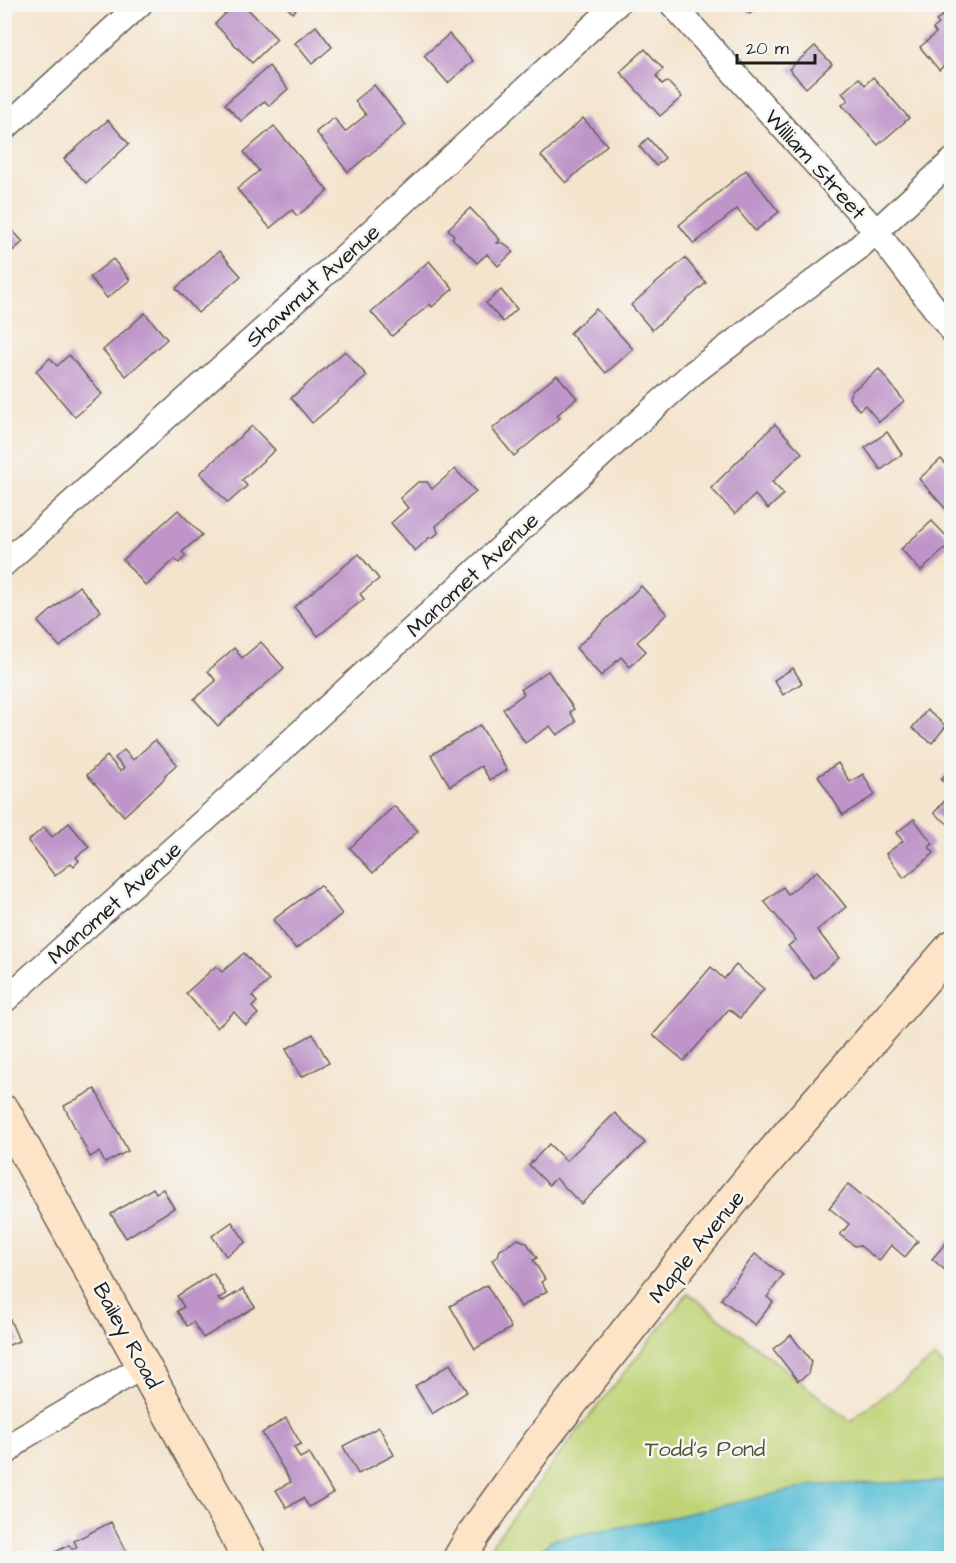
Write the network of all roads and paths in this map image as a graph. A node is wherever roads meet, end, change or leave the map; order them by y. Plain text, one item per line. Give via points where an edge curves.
1 (140, 4) edge
2 (617, 4) edge
3 (672, 4) edge
4 (4, 129) edge
5 (951, 161) edge
6 (876, 231) junction
7 (951, 331) edge
8 (4, 564) edge
9 (951, 947) edge
10 (4, 1001) edge
11 (4, 1112) edge
12 (145, 1365) junction
13 (4, 1455) edge
14 (249, 1558) edge
15 (460, 1558) edge

1 - 4 street
2 - 8 street, Shawmut Avenue
3 - 6 street, William Street
5 - 6 street, Manomet Avenue
6 - 7 street, William Street
6 - 10 street, Manomet Avenue via 693,373
9 - 15 main road, Maple Avenue via 677,1268 539,1443
11 - 12 main road, Bailey Road
12 - 13 street via 22,1438
12 - 14 main road, Bailey Road

